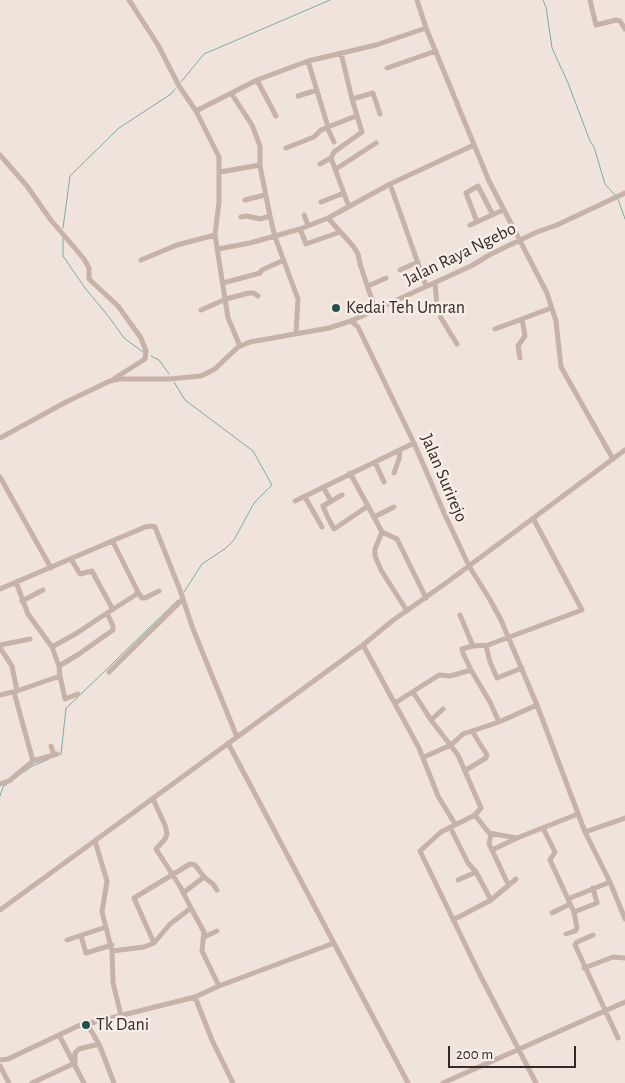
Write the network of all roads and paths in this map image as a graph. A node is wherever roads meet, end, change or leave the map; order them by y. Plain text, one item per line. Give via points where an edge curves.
1 (129, 0) edge
2 (417, 0) edge
3 (590, 0) edge
4 (426, 28) junction
5 (625, 29) edge
6 (436, 51) junction
7 (341, 54) junction
8 (308, 62) junction
9 (387, 68) dead end
10 (257, 80) junction
11 (317, 90) junction
12 (231, 93) junction
13 (298, 96) dead end
14 (352, 99) junction
15 (196, 111) junction
16 (380, 114) dead end
17 (276, 116) dead end
18 (356, 116) junction
19 (328, 127) junction
20 (334, 142) dead end
21 (376, 143) dead end
22 (474, 145) junction
23 (286, 148) dead end
24 (0, 155) edge
25 (331, 158) junction
26 (320, 164) dead end
27 (260, 165) junction
28 (336, 169) junction
29 (220, 172) junction
30 (390, 184) junction
31 (344, 193) junction
32 (623, 194) edge
33 (265, 195) junction
34 (245, 200) dead end
35 (321, 202) dead end
36 (349, 207) junction
37 (503, 210) junction
38 (304, 215) dead end
39 (493, 215) junction
40 (270, 216) junction
41 (241, 217) dead end
42 (328, 218) junction
43 (477, 222) junction
44 (308, 225) junction
45 (470, 225) dead end
46 (300, 229) junction
47 (340, 232) junction
48 (215, 235) junction
49 (275, 237) junction
50 (520, 240) junction
51 (218, 249) junction
52 (141, 260) dead end
53 (284, 260) junction
54 (418, 262) junction
55 (400, 270) dead end
56 (386, 278) dead end
57 (223, 283) junction
58 (434, 283) junction
59 (368, 286) junction
60 (426, 286) junction
61 (258, 296) dead end
62 (226, 299) junction
63 (551, 308) junction
64 (375, 309) junction
65 (201, 310) dead end
66 (360, 317) junction
67 (522, 319) junction
68 (350, 321) junction
69 (358, 327) junction
70 (495, 329) dead end
71 (296, 334) junction
72 (457, 344) dead end
73 (240, 346) junction
74 (520, 358) dead end
75 (110, 381) junction
76 (0, 438) edge
77 (414, 443) junction
78 (400, 450) junction
79 (625, 450) edge
80 (613, 459) junction
81 (375, 462) junction
82 (394, 473) dead end
83 (350, 474) junction
84 (0, 477) edge
85 (384, 482) dead end
86 (323, 487) junction
87 (342, 495) dead end
88 (305, 496) junction
89 (295, 501) dead end
90 (331, 501) junction
91 (368, 506) junction
92 (394, 507) dead end
93 (374, 516) junction
94 (533, 518) junction
95 (322, 527) dead end
96 (382, 532) junction
97 (113, 542) junction
98 (72, 558) junction
99 (469, 566) junction
100 (51, 568) junction
101 (16, 582) junction
102 (0, 589) edge
103 (43, 590) dead end
104 (159, 591) dead end
105 (138, 592) junction
106 (426, 598) junction
107 (183, 599) junction
108 (22, 601) junction
109 (112, 608) junction
110 (407, 611) junction
111 (107, 613) junction
112 (460, 615) dead end
113 (508, 637) junction
114 (30, 639) dead end
115 (363, 645) junction
116 (0, 646) edge
117 (473, 646) junction
118 (486, 646) junction
119 (52, 647) junction
120 (59, 666) junction
121 (522, 668) junction
122 (471, 670) junction
123 (109, 672) dead end
124 (60, 676) junction
125 (15, 692) junction
126 (414, 692) junction
127 (78, 694) dead end
128 (0, 695) edge
129 (395, 702) junction
130 (538, 705) junction
131 (443, 709) dead end
132 (431, 720) junction
133 (499, 722) junction
134 (472, 731) junction
135 (237, 737) junction
136 (228, 743) junction
137 (451, 745) junction
138 (51, 746) dead end
139 (424, 757) junction
140 (33, 761) junction
141 (466, 770) junction
142 (0, 784) edge
143 (153, 799) junction
144 (578, 814) junction
145 (475, 815) junction
146 (625, 818) edge
147 (452, 825) junction
148 (543, 828) junction
149 (585, 832) junction
150 (491, 834) junction
151 (517, 838) junction
152 (95, 841) junction
153 (492, 850) junction
154 (476, 872) junction
155 (172, 875) junction
156 (204, 878) junction
157 (516, 879) dead end
158 (458, 880) dead end
159 (610, 882) junction
160 (508, 884) junction
161 (593, 888) junction
162 (217, 890) dead end
163 (183, 893) junction
164 (491, 900) junction
165 (569, 902) junction
166 (191, 908) junction
167 (0, 910) edge
168 (574, 912) junction
169 (552, 913) dead end
170 (625, 919) edge
171 (453, 920) junction
172 (106, 927) junction
173 (217, 931) dead end
174 (566, 934) dead end
175 (593, 935) dead end
176 (80, 936) junction
177 (204, 937) junction
178 (68, 940) dead end
179 (154, 943) junction
180 (334, 943) junction
181 (112, 948) junction
182 (625, 958) edge
183 (584, 968) junction
184 (219, 986) junction
185 (195, 997) junction
186 (625, 1002) edge
187 (605, 1011) junction
188 (121, 1015) junction
189 (87, 1024) junction
190 (59, 1035) junction
191 (618, 1038) dead end
192 (98, 1044) junction
193 (519, 1048) junction
194 (0, 1060) edge
195 (74, 1064) junction
196 (0, 1066) edge
197 (44, 1077) junction
198 (10, 1083) edge
199 (32, 1083) edge
200 (48, 1083) edge
201 (84, 1083) edge
202 (114, 1083) edge
203 (233, 1083) edge
204 (408, 1083) edge
205 (443, 1083) edge
206 (536, 1083) edge

1 - 15 street
2 - 4 street
3 - 5 street via 596,25 616,20
4 - 6 street
4 - 7 street
6 - 9 street
6 - 22 street
7 - 8 street
7 - 14 street
8 - 10 street
8 - 11 street
10 - 12 street
10 - 17 street
11 - 13 street
11 - 19 street
12 - 15 street
12 - 27 street via 256,133 261,149
14 - 16 street via 374,94
14 - 18 street
15 - 29 street via 218,151
18 - 19 street
18 - 25 street via 362,132 334,152
19 - 20 street
19 - 23 street via 314,137
21 - 28 street
22 - 30 street
22 - 37 street
24 - 75 street via 84,259 89,268 89,279 118,306 140,338 146,352 145,359
25 - 26 street
25 - 28 street
27 - 29 street
27 - 33 street
28 - 31 street
29 - 48 street
30 - 36 street
30 - 54 street
31 - 35 street
31 - 36 street
32 - 50 street, Jalan Raya Ngebo
33 - 34 street
33 - 40 street
36 - 42 street
37 - 39 street
37 - 50 street
38 - 44 street
39 - 43 street
39 - 43 street via 480,186 477,187 466,193
40 - 41 street via 260,219
40 - 49 street
42 - 44 street
42 - 47 street
43 - 45 street
44 - 46 street
46 - 47 street via 306,244
46 - 49 street
47 - 59 street via 358,254
48 - 51 street
48 - 52 street via 177,245
49 - 51 street
49 - 53 street
50 - 58 street, Jalan Raya Ngebo
50 - 63 street
51 - 57 street
53 - 57 street via 260,273
53 - 71 street via 298,299
54 - 55 street
54 - 60 street
56 - 59 street
57 - 62 street
58 - 60 street, Jalan Raya Ngebo
58 - 72 street via 441,318
59 - 64 street
60 - 64 street, Jalan Raya Ngebo
61 - 62 street via 250,293
62 - 65 street
62 - 73 street via 228,318
63 - 67 street
63 - 80 street via 556,321 561,367
64 - 66 street, Jalan Raya Ngebo
66 - 68 street, Jalan Raya Ngebo
66 - 69 street
67 - 70 street
67 - 74 street via 525,336 518,346
68 - 69 street, Jalan Surirejo
68 - 71 street, Jalan Raya Ngebo
69 - 77 street, Jalan Surirejo
71 - 73 street, Jalan Raya Ngebo
73 - 75 street, Jalan Raya Ngebo via 215,369 201,376
75 - 76 street, Jalan Raya Ngebo
77 - 78 street
77 - 99 street, Jalan Surirejo
78 - 81 street
78 - 82 street
79 - 80 street
80 - 94 street
81 - 83 street
81 - 85 street
83 - 86 street
83 - 91 street
84 - 100 street
86 - 88 street
86 - 90 street
87 - 90 street
88 - 89 street
88 - 95 street
90 - 91 street via 324,504 324,508 334,529
91 - 93 street
92 - 93 street
93 - 96 street
94 - 99 street
94 - 113 street via 582,610
96 - 106 street via 398,539
96 - 110 street via 375,556
97 - 98 street
97 - 105 street
97 - 107 street via 144,527 155,527
98 - 100 street
98 - 109 street via 80,574 92,571
99 - 106 street
99 - 113 street, Jalan Surirejo
100 - 101 street
101 - 102 street
101 - 108 street
103 - 108 street
104 - 105 street via 145,598
105 - 109 street
106 - 110 street
107 - 123 street
107 - 135 street via 192,630
108 - 119 street
109 - 111 street
110 - 115 street
111 - 119 street
111 - 120 street via 113,630
112 - 117 street
113 - 118 street
113 - 121 street, Jalan Surirejo
114 - 116 street
115 - 129 street
115 - 135 street
116 - 125 street via 12,666
117 - 118 street
117 - 122 street via 462,650
118 - 121 street via 497,678
119 - 120 street
120 - 124 street
121 - 130 street, Jalan Surirejo
122 - 126 street via 439,676
122 - 133 street
124 - 125 street
124 - 127 street via 65,699
125 - 128 street
125 - 140 street
126 - 129 street
126 - 132 street
129 - 139 street
130 - 133 street
130 - 144 street, Jalan Surirejo
131 - 132 street
132 - 137 street
133 - 134 street
134 - 137 street
134 - 141 street via 487,755
135 - 136 street
136 - 143 street
136 - 180 street
137 - 139 street
137 - 141 street
138 - 140 street via 55,754
139 - 147 street
140 - 142 street
141 - 145 street via 482,808
143 - 152 street
143 - 155 street via 167,834 156,849
144 - 148 street
144 - 149 street, Jalan Surirejo
145 - 147 street
145 - 150 street
146 - 149 street
147 - 154 street via 468,863
147 - 171 street via 420,850
148 - 151 street
148 - 165 street via 555,852 550,860
149 - 159 street, Jalan Surirejo
150 - 151 street
150 - 153 street via 489,844
151 - 153 street
152 - 167 street
152 - 172 street via 107,881 102,912
153 - 160 street
154 - 158 street
154 - 164 street
155 - 156 street via 190,864
155 - 163 street
155 - 179 street via 134,898
156 - 162 street
156 - 163 street
157 - 160 street
159 - 161 street
159 - 170 street, Jalan Surirejo
160 - 164 street
161 - 165 street
161 - 168 street via 597,903
163 - 166 street
164 - 171 street
165 - 168 street
165 - 169 street
166 - 177 street via 202,926
166 - 179 street via 170,924
168 - 174 street via 578,928
171 - 193 street
172 - 176 street
172 - 181 street
173 - 177 street
175 - 183 street via 576,944
176 - 178 street
176 - 181 street via 86,953
177 - 184 street via 202,951
179 - 181 street via 144,947
180 - 184 street
180 - 204 street
181 - 188 street via 112,983
182 - 183 street via 613,957
183 - 187 street
184 - 185 street
185 - 188 street
185 - 203 street
186 - 187 street
187 - 191 street
187 - 193 street
188 - 189 street
189 - 190 street
189 - 192 street
190 - 194 street
190 - 195 street
192 - 195 street via 76,1051
192 - 202 street
193 - 205 street
193 - 206 street
195 - 197 street
195 - 201 street
196 - 198 street
197 - 199 street
197 - 200 street

